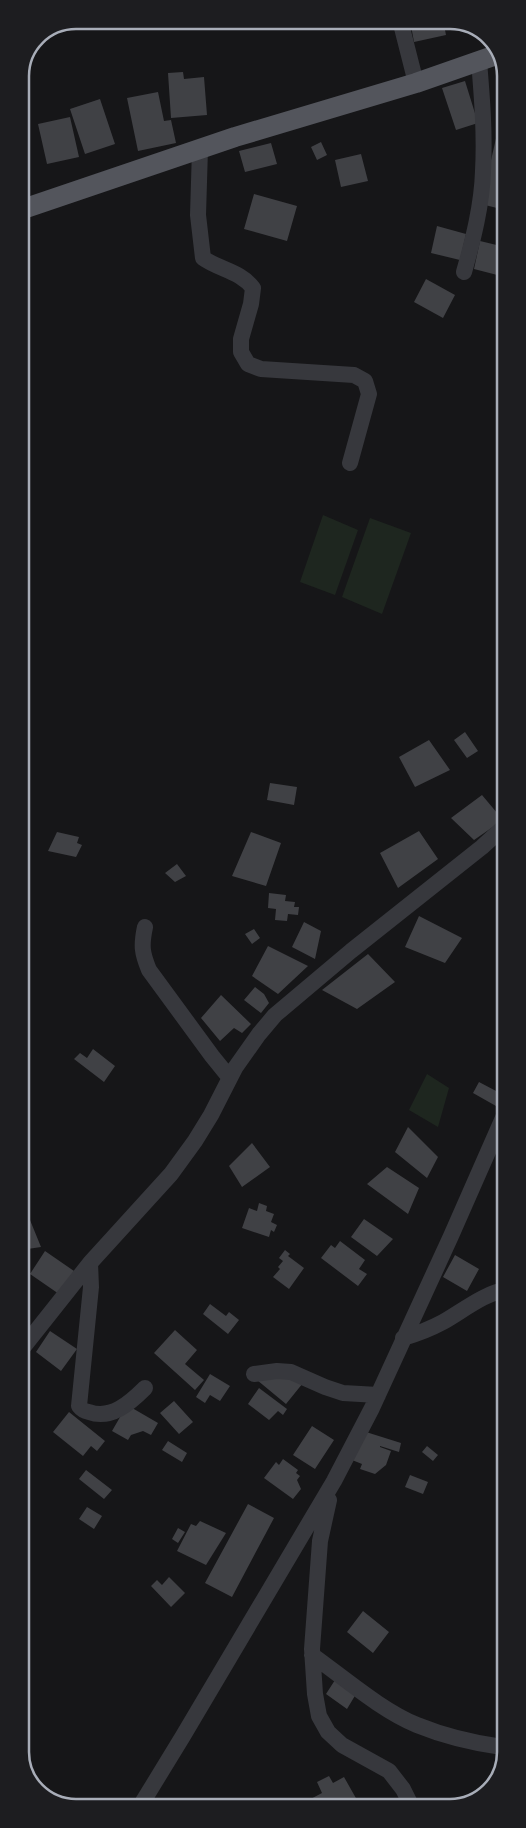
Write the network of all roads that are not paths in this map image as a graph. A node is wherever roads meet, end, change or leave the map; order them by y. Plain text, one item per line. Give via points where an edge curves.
1 (402, 29) edge
2 (493, 56) edge
3 (479, 60) junction
4 (416, 83) junction
5 (200, 149) junction
6 (29, 207) edge
7 (464, 272) dead end
8 (350, 462) dead end
9 (497, 833) edge
10 (145, 927) dead end
11 (230, 1078) junction
12 (497, 1132) edge
13 (90, 1263) junction
14 (497, 1293) edge
15 (403, 1338) junction
16 (29, 1340) edge
17 (254, 1374) dead end
18 (145, 1388) dead end
19 (378, 1395) junction
20 (334, 1481) junction
21 (312, 1654) junction
22 (497, 1747) edge
23 (148, 1799) edge
24 (408, 1799) edge

1 - 4 street
2 - 3 main road
3 - 4 main road
3 - 7 street via 483,173 475,231
4 - 5 main road
5 - 6 main road
5 - 8 street via 198,216 203,258 246,279 253,288 241,352 248,364 261,369 354,375 366,381 369,394
9 - 11 street via 350,950 282,1010 259,1034
10 - 11 street via 143,955 149,970
11 - 13 street via 195,1141 171,1174
12 - 15 street
13 - 16 street
13 - 18 street via 92,1287 79,1406 93,1414 109,1414
14 - 15 street via 425,1331
15 - 19 street
17 - 19 street via 291,1372 343,1393
19 - 20 street
20 - 21 street via 320,1541
20 - 23 street
21 - 22 street via 380,1704 416,1725 474,1744
21 - 24 street via 319,1716 328,1732 342,1745 389,1771

